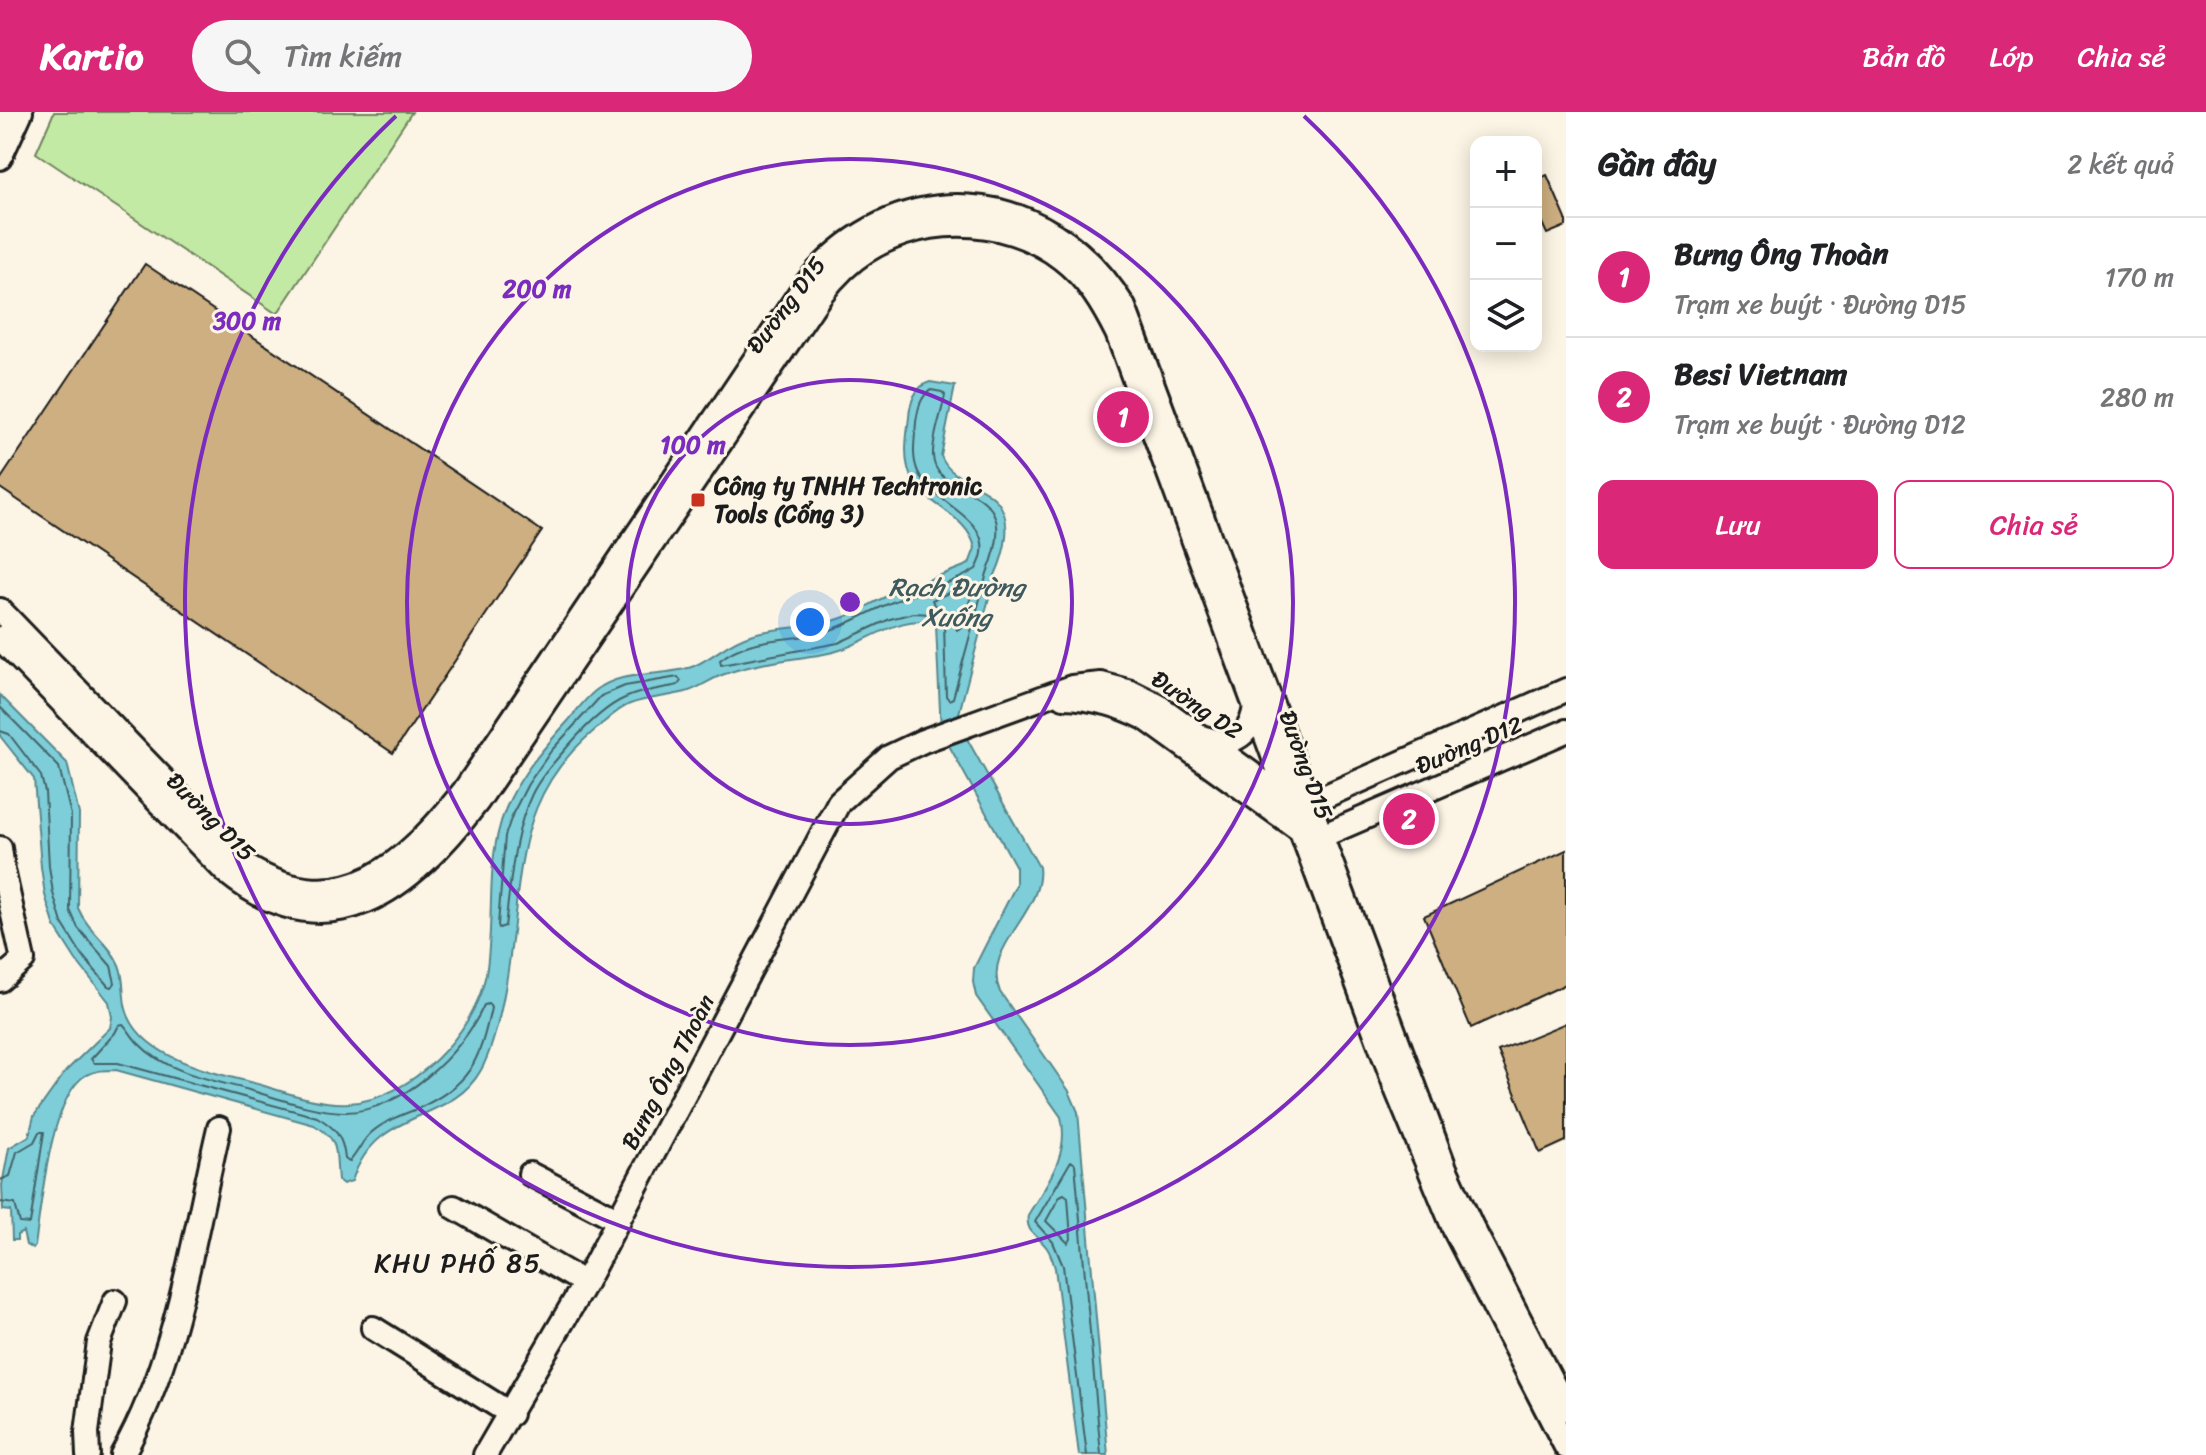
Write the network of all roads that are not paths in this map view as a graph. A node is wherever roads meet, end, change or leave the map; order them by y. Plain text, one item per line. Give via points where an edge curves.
1 (4, 112) edge
2 (21, 112) edge
3 (0, 120) edge
4 (0, 158) edge
5 (712, 442) junction
6 (0, 610) edge
7 (0, 638) edge
8 (1566, 690) edge
9 (1047, 697) junction
10 (1255, 704) junction
11 (1007, 709) joint
12 (1566, 731) edge
13 (1200, 736) junction
14 (1301, 803) junction
15 (1313, 834) junction
16 (1, 863) edge
17 (0, 980) edge
18 (219, 1128) dead end
19 (530, 1174) dead end
20 (454, 1207) dead end
21 (619, 1220) junction
22 (585, 1283) junction
23 (115, 1301) dead end
24 (373, 1328) dead end
25 (1566, 1409) edge
26 (511, 1414) junction
27 (1566, 1447) edge
28 (88, 1455) edge
29 (122, 1455) edge
30 (485, 1455) edge

1 - 3 street
2 - 4 street
5 - 6 street, Đường D15 via 464,791 402,859 346,888 284,885 249,868
5 - 7 street, Đường D15 via 455,831 389,892 354,905 296,908 242,885
5 - 10 street, Đường D15 via 824,290 857,257 894,236 936,226 995,228 1031,241 1080,275 1112,322
5 - 14 street, Đường D15 via 809,279 865,230 923,210 962,207 1022,217 1057,234 1103,276 1128,316
8 - 14 street, Đường D12
9 - 11 street, Đường D2
9 - 13 street, Đường D2 via 1087,684 1117,687 1157,705
9 - 15 street, Đường D2 via 1085,698 1137,714
10 - 13 street via 1251,723 1239,738 1223,743
10 - 14 street, Đường D15
11 - 21 street, Bưng Ông Thoàn via 889,757 839,802
12 - 15 street, Đường D12
13 - 14 street, Đường D2
14 - 15 street, Đường D15
15 - 25 street, Đường D15 via 1445,1168
15 - 27 street, Đường D15 via 1397,1091 1432,1179 1482,1288
16 - 17 street via 23,960
18 - 29 street via 169,1343 142,1420
19 - 21 street
20 - 22 street
21 - 22 street, Bưng Ông Thoàn
22 - 26 street, Bưng Ông Thoàn
23 - 28 street via 99,1342
24 - 26 street
26 - 30 street, Bưng Ông Thoàn

